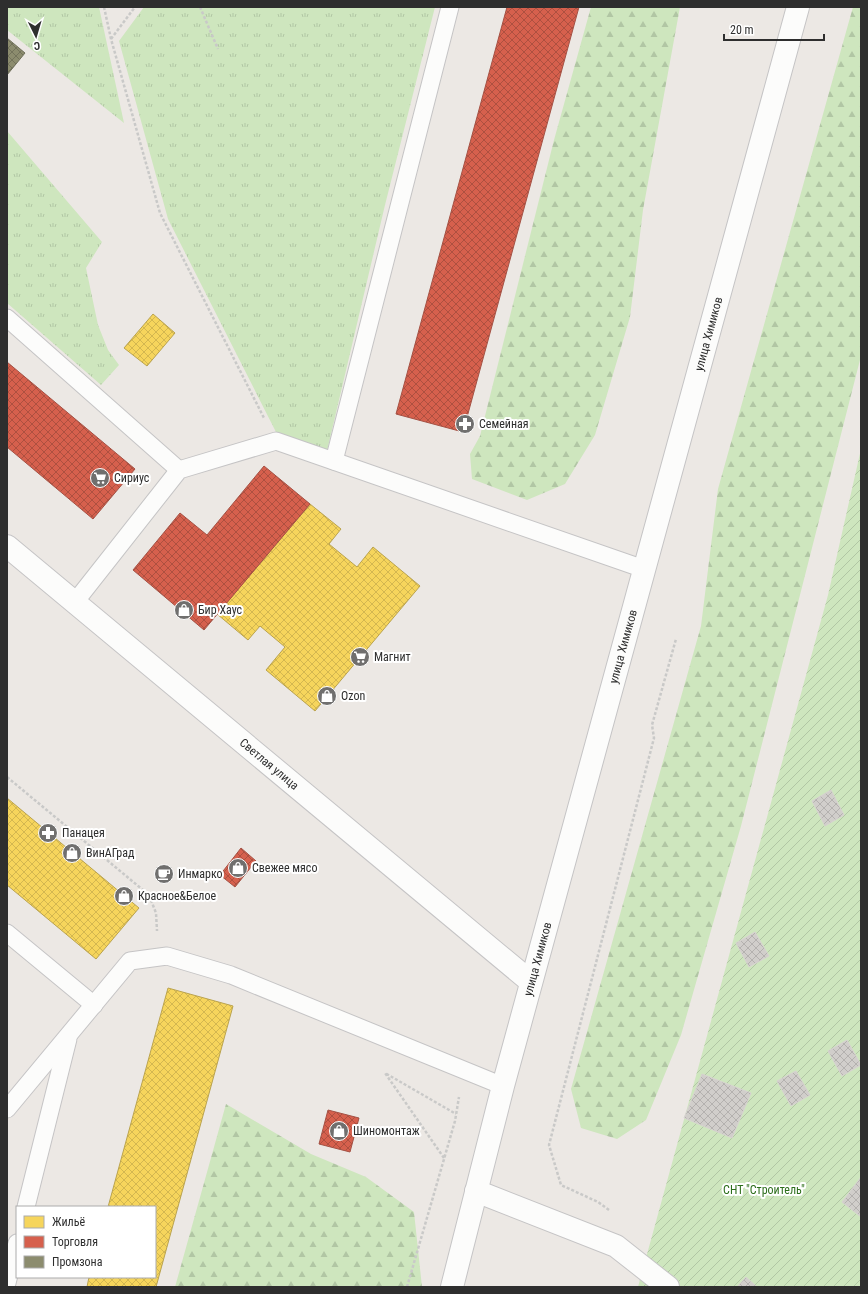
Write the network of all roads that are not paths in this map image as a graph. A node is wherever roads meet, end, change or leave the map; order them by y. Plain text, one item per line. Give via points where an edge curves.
1 (450, 7) edge
2 (798, 7) edge
3 (7, 318) edge
4 (334, 461) junction
5 (179, 470) junction
6 (7, 546) edge
7 (644, 569) junction
8 (74, 602) junction
9 (7, 933) edge
10 (531, 982) junction
11 (94, 1005) junction
12 (69, 1035) junction
13 (503, 1086) junction
14 (7, 1109) edge
15 (476, 1191) junction
16 (26, 1206) edge
17 (16, 1247) edge
18 (7, 1283) edge
19 (656, 1284) edge
20 (452, 1287) edge

1 - 4 lane
2 - 7 main road, улица Химиков
3 - 5 lane
4 - 5 lane via 276,441
4 - 7 lane
5 - 8 lane
6 - 8 main road, Светлая улица
7 - 10 main road, улица Химиков
8 - 10 main road, Светлая улица
9 - 11 lane
10 - 13 main road, улица Химиков
11 - 12 lane
11 - 13 lane via 130,961 167,956 231,975
12 - 14 lane
12 - 16 lane
13 - 15 main road, улица Химиков
15 - 19 main road via 616,1246
15 - 20 main road, улица Химиков
17 - 18 lane

